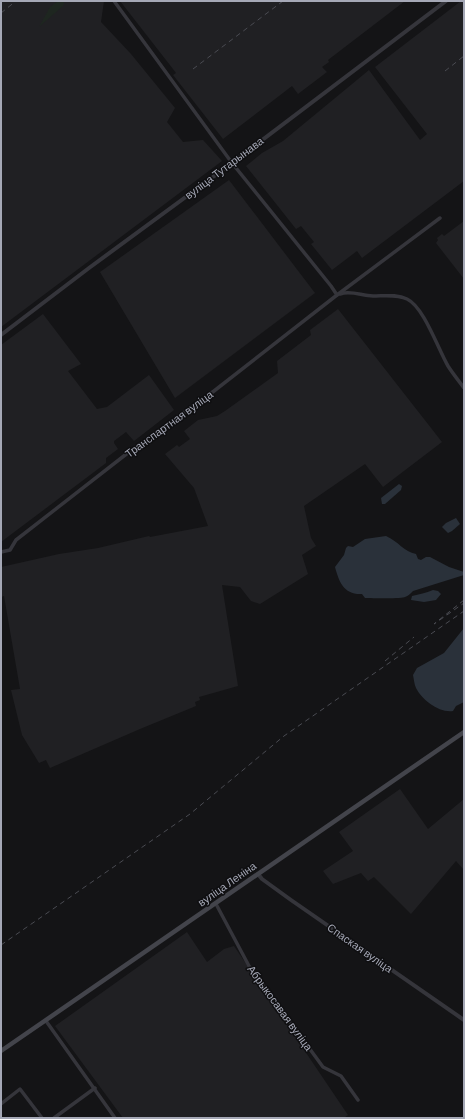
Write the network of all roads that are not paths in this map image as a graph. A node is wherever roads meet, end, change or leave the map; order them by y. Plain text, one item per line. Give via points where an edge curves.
1 (114, 1) edge
2 (446, 1) edge
3 (232, 163) junction
4 (440, 218) dead end
5 (337, 295) junction
6 (1, 335) edge
7 (464, 388) edge
8 (1, 552) edge
9 (464, 732) edge
10 (258, 874) junction
11 (216, 904) junction
12 (464, 1020) edge
13 (46, 1021) junction
14 (1, 1051) edge
15 (95, 1088) junction
16 (358, 1100) dead end
17 (1, 1104) edge
18 (57, 1117) edge
19 (42, 1118) edge
20 (115, 1118) edge

1 - 3 street
2 - 3 street, вуліца Тутарынава
3 - 5 street
3 - 6 street, вуліца Тутарынава
4 - 5 street, Транспартная вуліца
5 - 7 street via 345,292 408,299 420,312 448,367
5 - 8 street, Транспартная вуліца via 16,540 10,550
9 - 10 main road, вуліца Леніна
10 - 11 main road, вуліца Леніна
10 - 12 street, Спаская вуліца via 291,900
11 - 13 main road, вуліца Леніна
11 - 16 street, Абрыкосавая вуліца via 249,966 323,1067 341,1076
13 - 14 main road, вуліца Леніна
13 - 15 street
15 - 18 street
15 - 20 street
17 - 19 street via 20,1089

